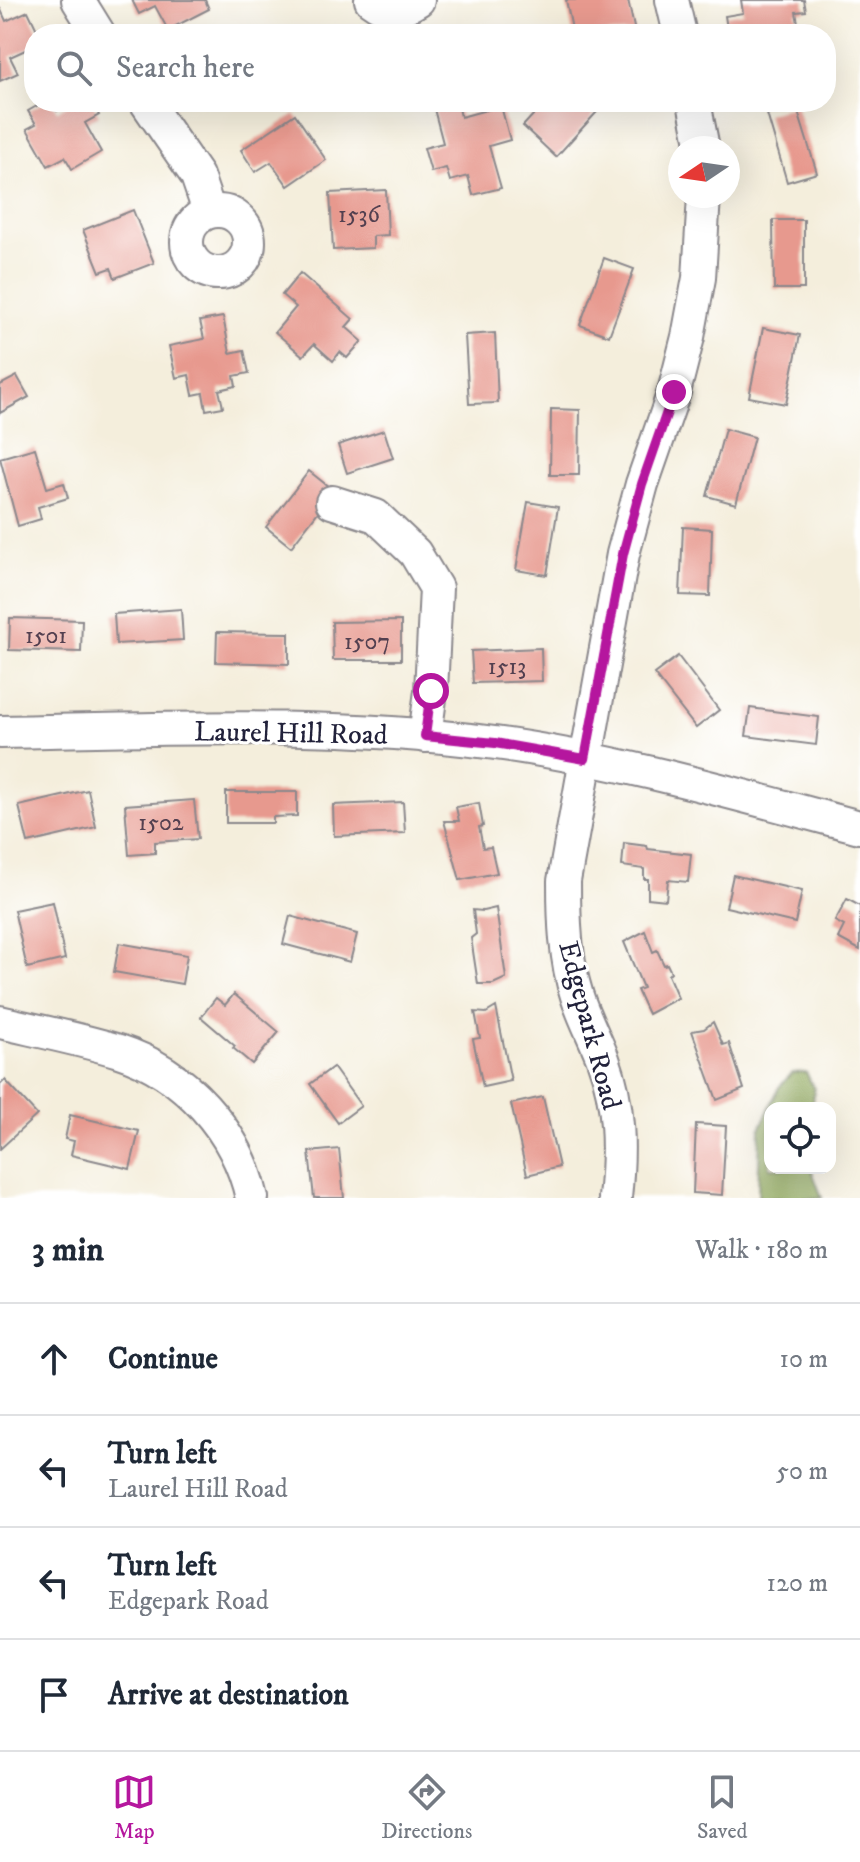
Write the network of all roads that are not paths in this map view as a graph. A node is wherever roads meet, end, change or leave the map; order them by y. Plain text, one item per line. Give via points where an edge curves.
1 (78, 0) edge
2 (371, 0) edge
3 (418, 0) edge
4 (672, 0) edge
5 (93, 24) edge
6 (678, 24) edge
7 (153, 112) edge
8 (696, 112) edge
9 (701, 136) edge
10 (703, 208) edge
11 (209, 211) dead end
12 (332, 502) dead end
13 (0, 732) edge
14 (425, 736) junction
15 (585, 759) junction
16 (860, 827) edge
17 (0, 1022) edge
18 (252, 1198) edge
19 (615, 1198) edge

1 - 5 street
2 - 3 street via 387,11
4 - 6 street
7 - 11 street via 197,176
8 - 9 street
10 - 15 street, Edgepark Road via 688,337 623,554
12 - 14 street via 376,516 415,553 436,588
13 - 14 street, Laurel Hill Road via 277,727
14 - 15 street, Laurel Hill Road
15 - 16 street, Laurel Hill Road
15 - 19 street, Edgepark Road via 564,881 564,923 577,996 613,1096 620,1153
17 - 18 street via 119,1051 171,1076 218,1123 244,1170

